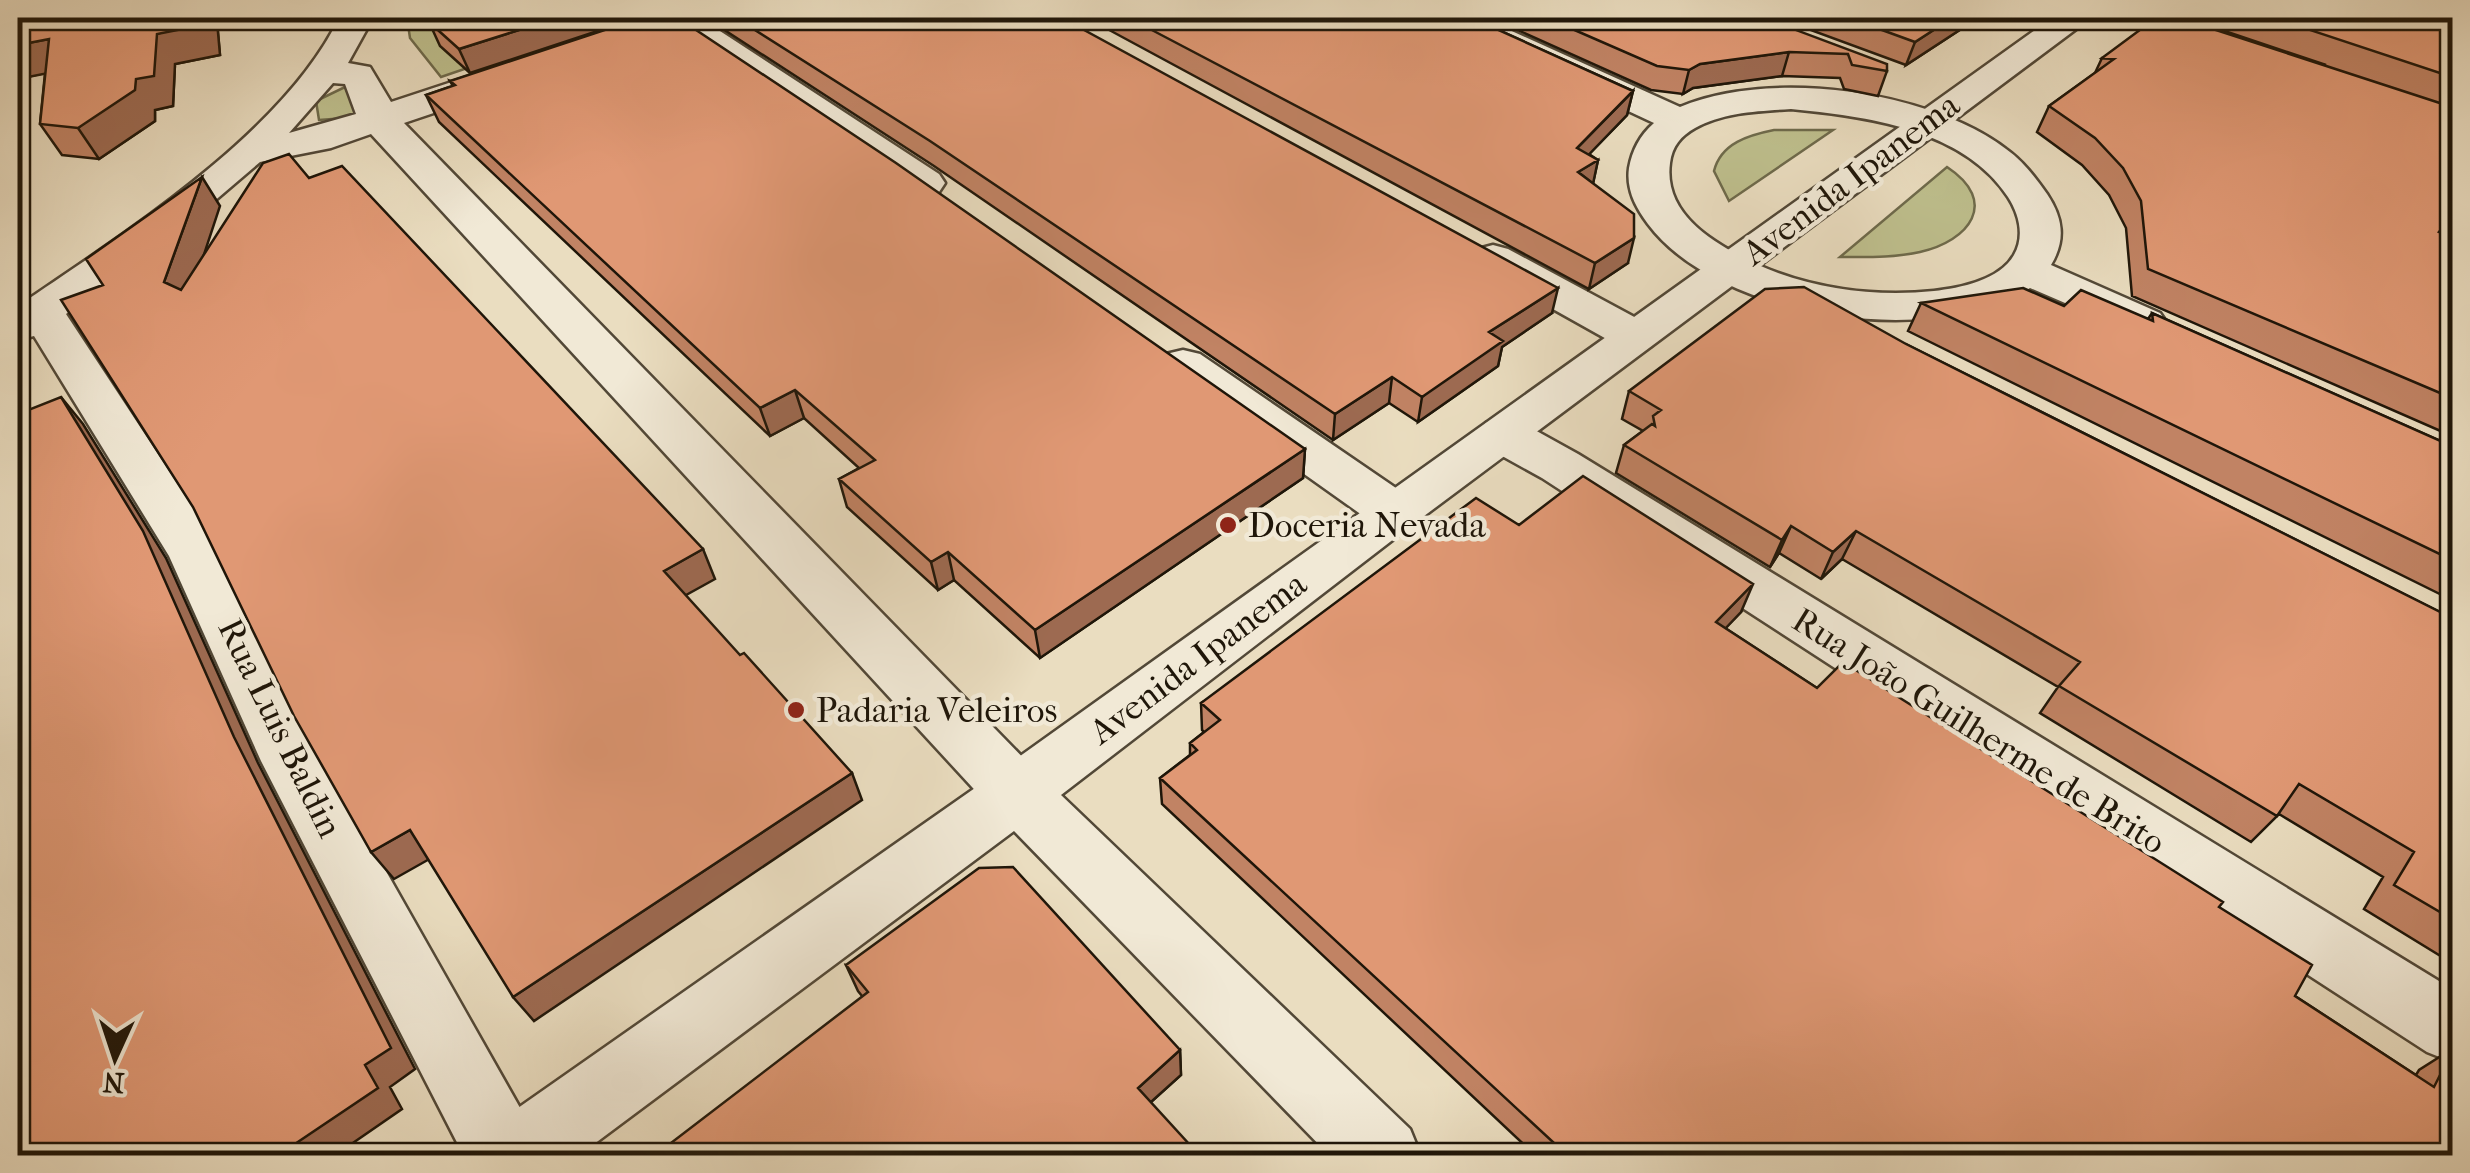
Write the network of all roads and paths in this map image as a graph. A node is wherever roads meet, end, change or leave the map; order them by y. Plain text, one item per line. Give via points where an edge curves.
1 (356, 18) edge
2 (1456, 18) edge
3 (2074, 18) edge
4 (2136, 18) edge
5 (669, 21) edge
6 (2252, 57) edge
7 (532, 68) edge
8 (326, 72) junction
9 (1896, 78) dead end
10 (1940, 112) junction
11 (376, 118) junction
12 (1681, 121) junction
13 (252, 152) junction
14 (950, 201) edge
15 (1464, 242) edge
16 (1730, 268) junction
17 (2025, 270) junction
18 (1794, 292) junction
19 (29, 318) edge
20 (1636, 336) junction
21 (2190, 343) edge
22 (1157, 347) edge
23 (1898, 350) edge
24 (1504, 434) junction
25 (1394, 512) junction
26 (1017, 793) junction
27 (2452, 1028) edge
28 (505, 1156) edge
29 (515, 1156) edge
30 (1383, 1156) edge

1 - 8 street
2 - 12 street
3 - 10 street, Avenida Ipanema
4 - 6 street
5 - 14 street
7 - 11 street
8 - 11 street via 358,75
8 - 13 street
9 - 10 street
10 - 12 street via 1790,98 1748,100
10 - 16 street, Avenida Ipanema
10 - 17 street via 2028,192 2041,219 2040,246
11 - 13 street via 317,140
11 - 26 street
12 - 16 street via 1658,140 1647,162 1648,188 1663,216 1690,243
13 - 19 street
15 - 20 street
16 - 18 street
16 - 20 street, Avenida Ipanema
17 - 18 street via 1995,290 1904,307
17 - 21 street
18 - 23 street
19 - 28 street, Rua Luis Baldin via 194,552 292,761
20 - 24 street, Avenida Ipanema
22 - 25 street
24 - 25 street, Avenida Ipanema
24 - 27 street, Rua João Guilherme de Brito
25 - 26 street, Avenida Ipanema
26 - 29 street, Avenida Ipanema
26 - 30 street

